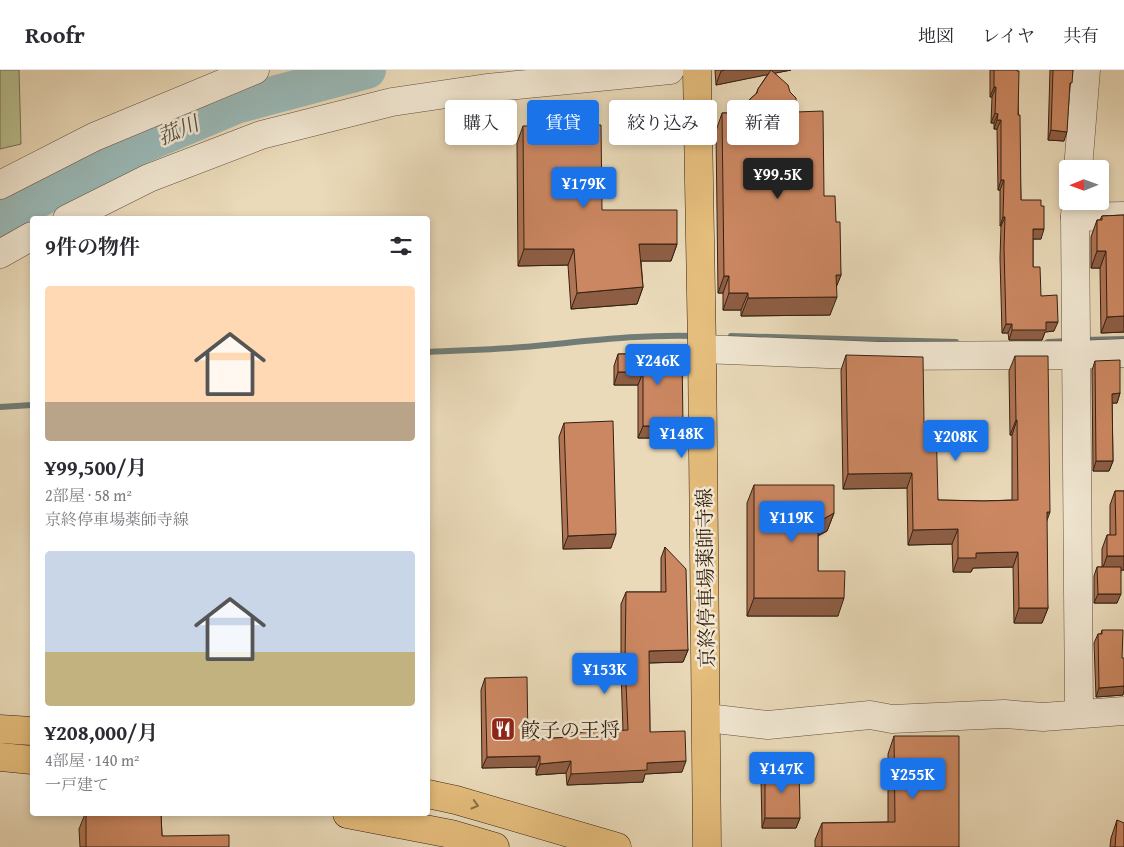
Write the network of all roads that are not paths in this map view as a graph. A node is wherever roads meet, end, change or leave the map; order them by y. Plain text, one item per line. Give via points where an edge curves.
1 (255, 70) edge
2 (670, 70) edge
3 (697, 70) edge
4 (1086, 70) edge
5 (1079, 160) edge
6 (0, 185) edge
7 (1075, 210) edge
8 (1082, 210) edge
9 (73, 216) edge
10 (1124, 216) edge
11 (30, 237) edge
12 (0, 254) edge
13 (702, 349) junction
14 (1124, 353) edge
15 (1076, 355) junction
16 (1124, 711) edge
17 (1079, 713) junction
18 (707, 718) junction
19 (0, 729) edge
20 (30, 731) edge
21 (0, 756) edge
22 (30, 760) edge
23 (430, 794) edge
24 (357, 816) edge
25 (495, 847) edge
26 (617, 847) edge
27 (707, 847) edge

1 - 6 street via 94,137
2 - 9 street via 487,88 392,102 261,135 149,178
3 - 13 main road, 京終停車場薬師寺線
4 - 5 street
7 - 15 street
8 - 10 street
11 - 12 street
13 - 15 street via 879,356
13 - 18 main road, 京終停車場薬師寺線
14 - 15 street
15 - 17 street
16 - 17 street
17 - 18 street via 892,719 870,715 768,725
18 - 27 main road, 京終停車場薬師寺線
19 - 20 main road
21 - 22 main road
23 -> 26 main road
24 - 25 main road via 451,834

